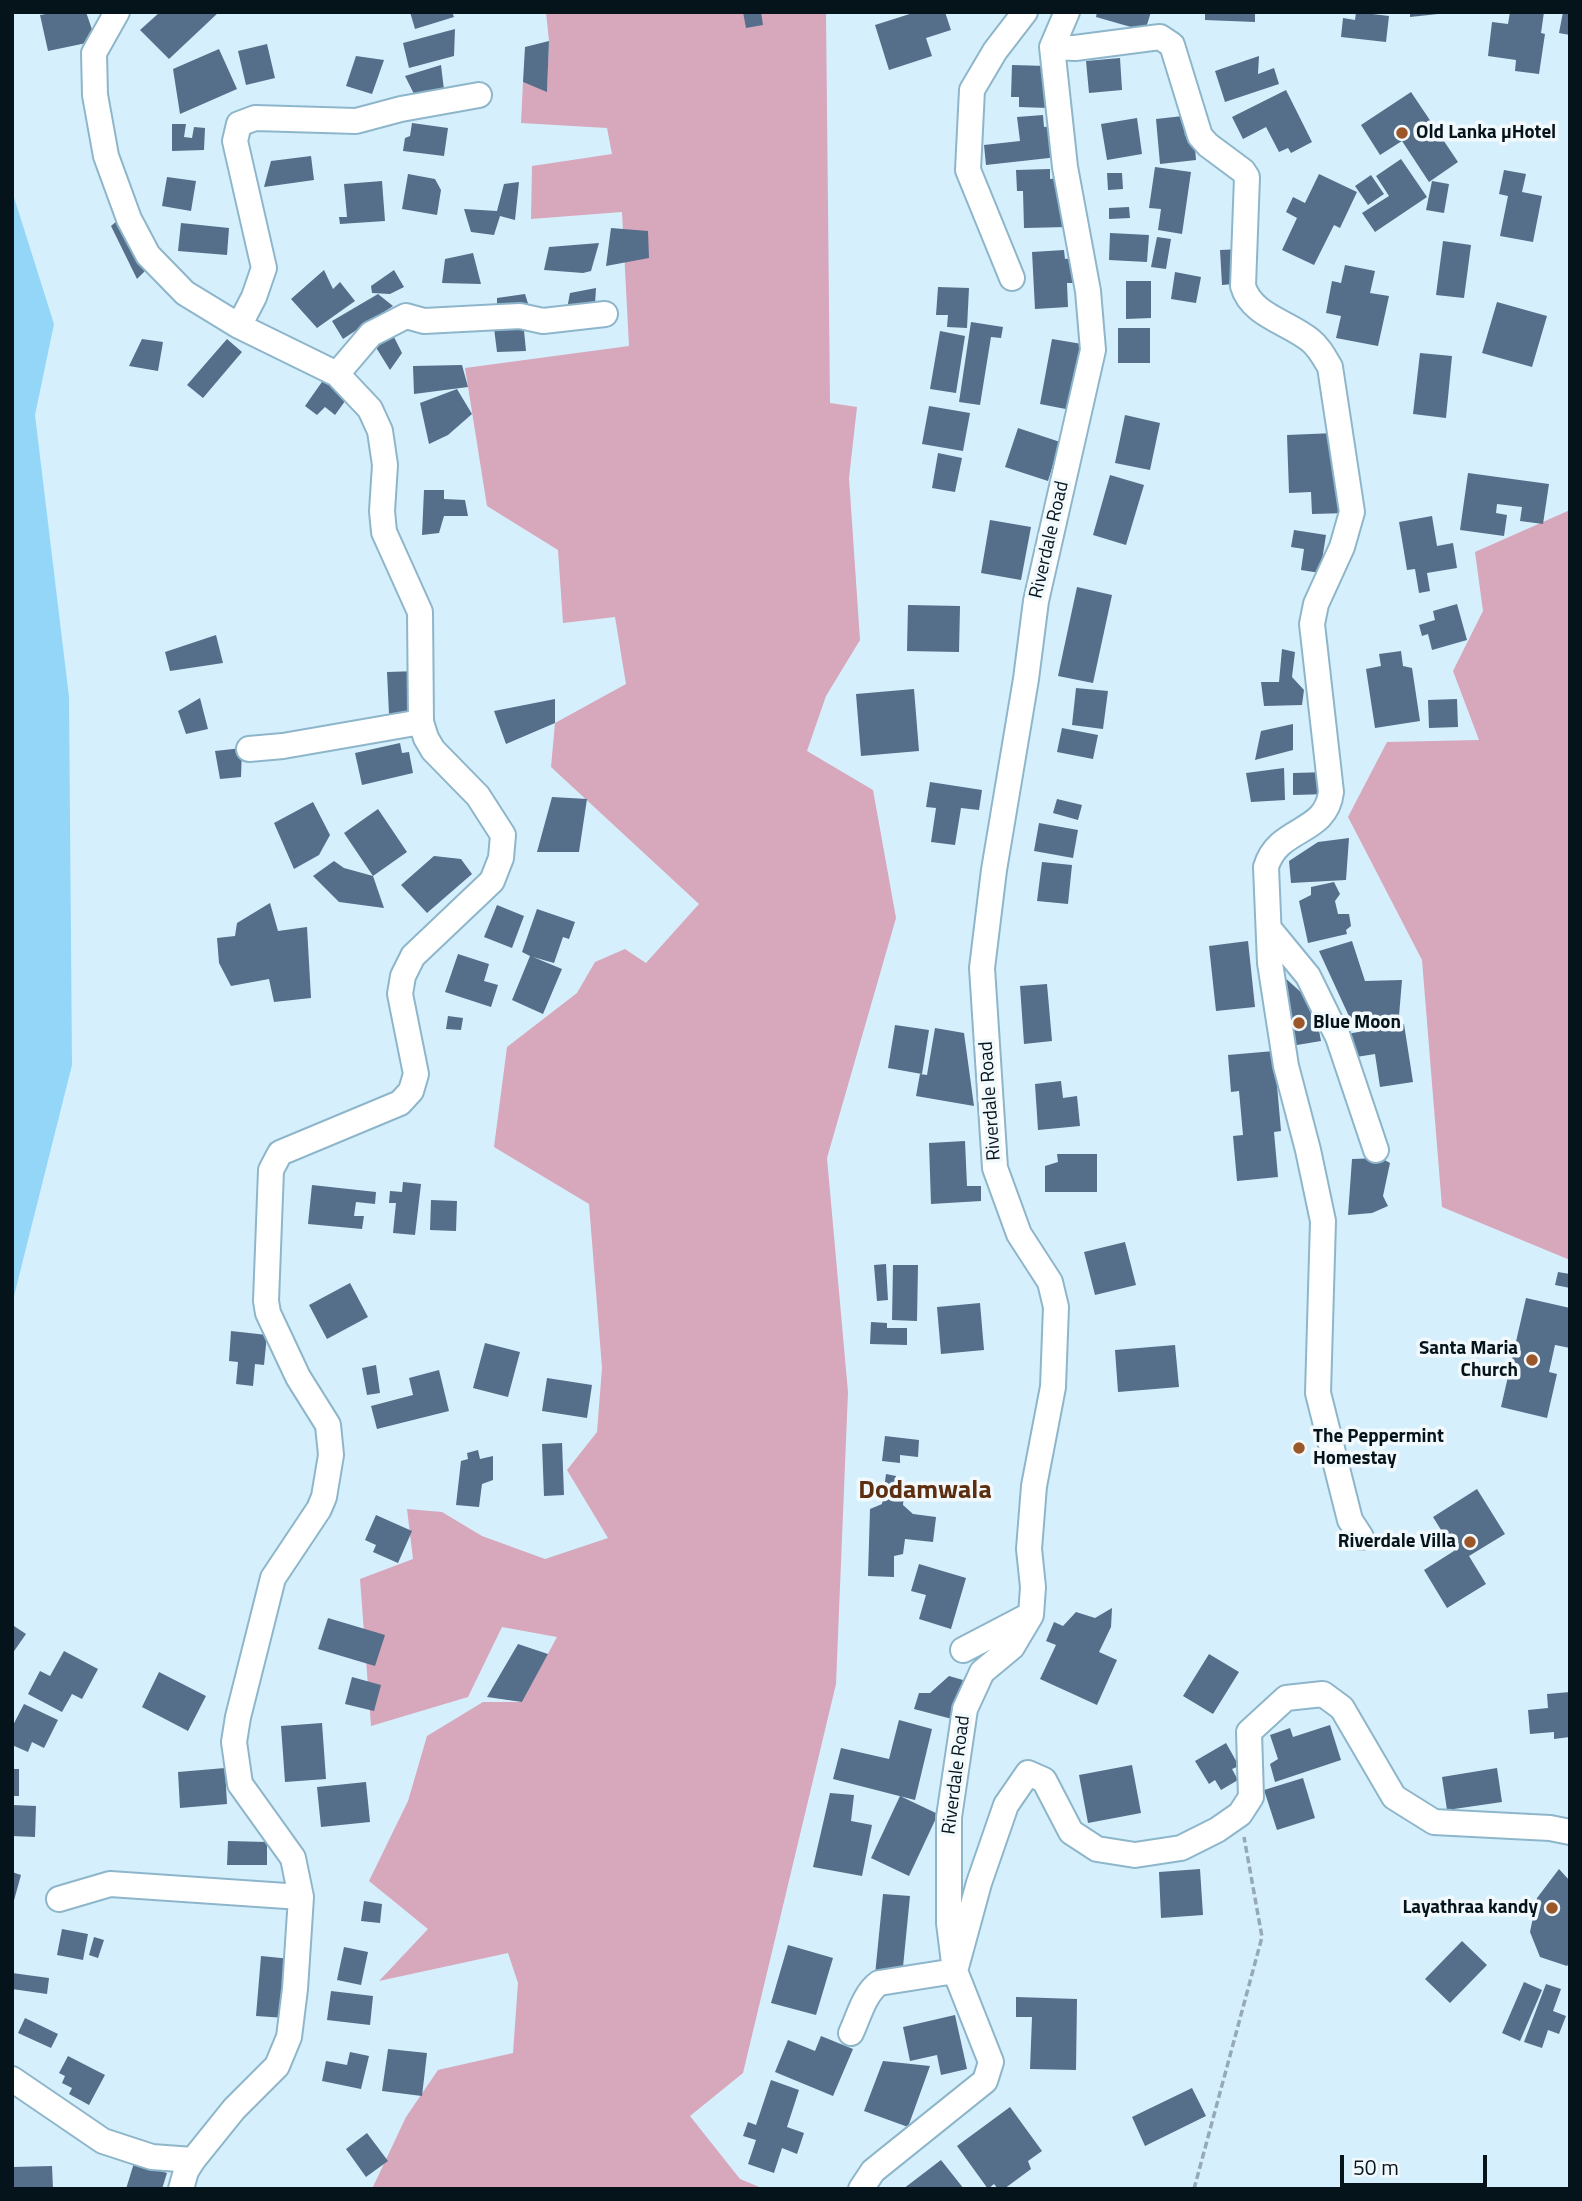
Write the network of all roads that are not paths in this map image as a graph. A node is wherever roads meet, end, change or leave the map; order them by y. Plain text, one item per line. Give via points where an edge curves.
1 (117, 12) edge
2 (1025, 12) edge
3 (1067, 12) edge
4 (1052, 47) junction
5 (479, 95) dead end
6 (1012, 278) dead end
7 (605, 314) dead end
8 (239, 326) junction
9 (337, 374) junction
10 (421, 722) junction
11 (249, 749) dead end
12 (1271, 931) junction
13 (1376, 1150) dead end
14 (1362, 1537) dead end
15 (1031, 1615) junction
16 (963, 1650) dead end
17 (1570, 1832) edge
18 (301, 1897) junction
19 (59, 1899) dead end
20 (955, 1971) junction
21 (851, 2032) dead end
22 (12, 2079) edge
23 (193, 2160) junction
24 (181, 2189) edge
25 (861, 2189) edge

1 - 8 street via 94,53 95,95 106,156 129,219 148,255 185,293
2 - 6 street via 972,90 968,170
3 - 4 street
4 - 12 street via 1160,37 1172,45 1200,136 1247,177 1246,297 1310,340 1330,366 1352,512 1312,624 1331,792 1324,816 1270,854 1266,867
4 - 15 street, Riverdale Road via 1093,350 1036,601 982,968 995,1168 1019,1234 1050,1282 1056,1307 1053,1387 1034,1486 1029,1549
5 - 8 street via 356,121 255,118 239,124 235,141 264,268
7 - 9 street via 543,321 520,316 424,321 406,316 372,334
8 - 9 street
9 - 10 street via 370,409 380,431 385,466 384,532 420,612
10 - 11 street
10 - 18 street via 433,750 478,796 503,835 500,858 492,881 413,956 402,976 400,994 416,1074 411,1091 400,1103 280,1153 271,1170 268,1313 298,1377 328,1425 331,1455 319,1509 273,1578 234,1742 240,1784 293,1858
12 - 13 street via 1308,976 1338,1037
12 - 14 street via 1270,963 1286,1066 1323,1221 1318,1393 1350,1520
15 - 16 street
15 - 20 street, Riverdale Road via 1013,1647 982,1672 965,1709 949,1817 948,1923
17 - 20 street via 1434,1822 1394,1797 1342,1708 1323,1694 1286,1698 1249,1732 1251,1797 1240,1814 1181,1847 1135,1855 1097,1849 1071,1832 1044,1780 1028,1773 1006,1805
18 - 19 street via 110,1884
18 - 23 street via 289,2037 277,2066
20 - 21 street via 879,1983 868,1995
20 - 25 street, Riverdale Road via 991,2062 985,2081 873,2171
22 - 23 street via 103,2141 152,2158
23 - 24 street

